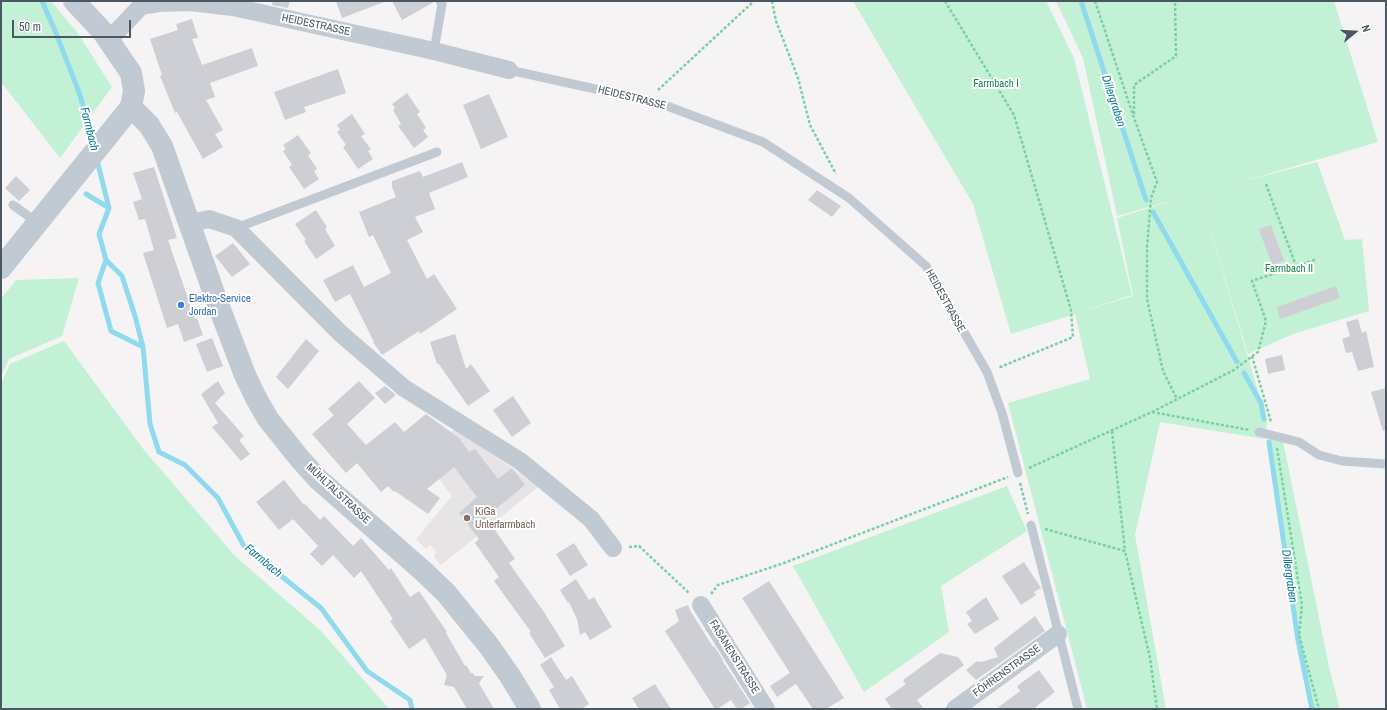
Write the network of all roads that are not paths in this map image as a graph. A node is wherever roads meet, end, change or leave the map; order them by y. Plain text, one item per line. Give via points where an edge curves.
1 (74, 1) edge
2 (440, 1) edge
3 (140, 4) edge
4 (109, 40) junction
5 (434, 51) junction
6 (509, 70) joint
7 (131, 107) junction
8 (436, 152) dead end
9 (13, 205) dead end
10 (190, 223) junction
11 (38, 224) junction
12 (236, 228) junction
13 (1, 268) edge
14 (1259, 432) road end
15 (1386, 464) edge
16 (1018, 473) road end
17 (1031, 525) road end
18 (613, 548) road end
19 (701, 605) road end
20 (1058, 634) junction
21 (530, 709) edge
22 (766, 709) edge
23 (955, 709) edge
24 (1078, 709) edge

1 - 4 street
2 - 5 lane via 442,4
3 - 4 street, HEIDESTRASSE
3 - 5 street, HEIDESTRASSE via 190,2 233,7
4 - 7 street via 131,73 134,91
5 - 6 street, HEIDESTRASSE
6 - 16 lane, HEIDESTRASSE via 659,103 763,142 849,198 926,266 987,372 1002,413
7 - 10 street, MÜHLTALSTRASSE via 149,125 162,146
7 - 11 street
8 - 12 lane
9 - 11 lane
10 - 12 street via 209,219
10 - 21 street, MÜHLTALSTRASSE via 245,375 268,418 318,479 446,593 490,646
11 - 13 street
12 - 18 street via 340,333 398,383 520,460 591,519
14 - 15 lane via 1299,442 1320,455 1342,462
17 - 20 lane
19 - 22 street, FASANENSTRASSE
20 - 23 street, FÖHRENSTRASSE
20 - 24 lane

